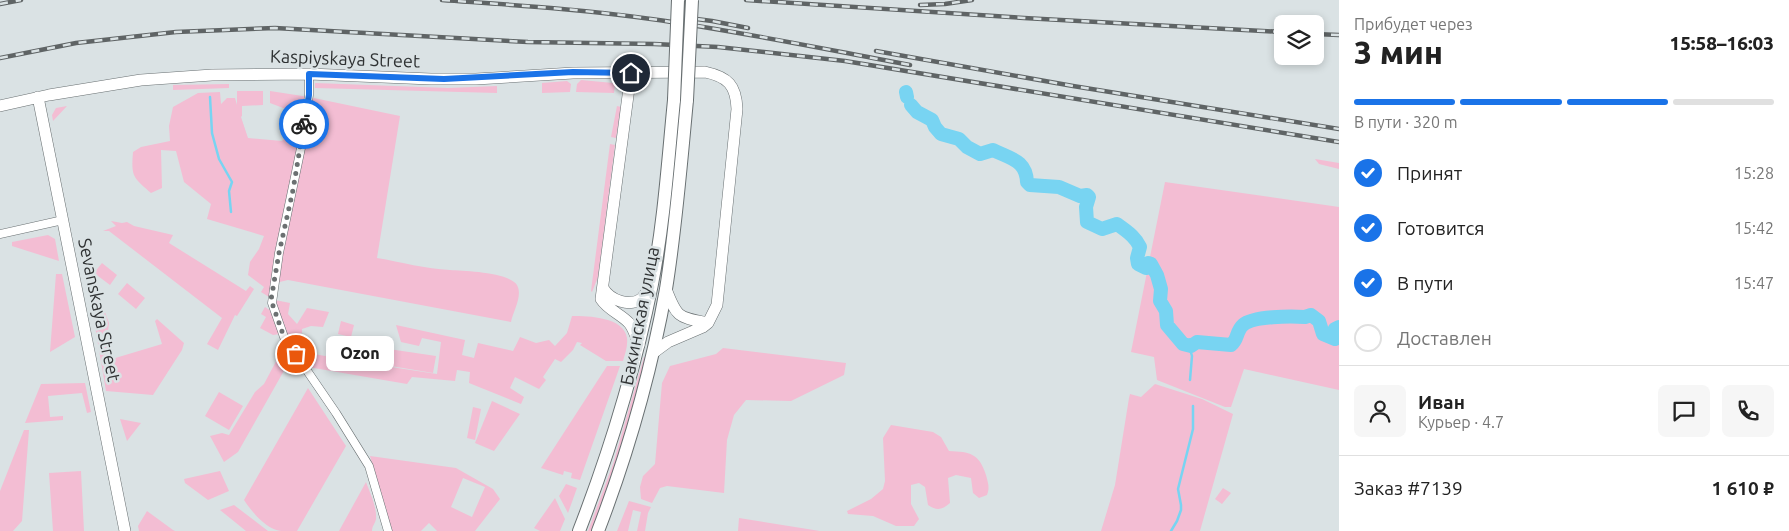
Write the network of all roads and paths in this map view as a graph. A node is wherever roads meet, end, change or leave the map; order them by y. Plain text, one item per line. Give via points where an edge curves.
1 (678, 0) edge
2 (692, 0) edge
3 (631, 73) junction
4 (309, 74) junction
5 (38, 97) junction
6 (680, 100) junction
7 (0, 106) edge
8 (63, 220) junction
9 (0, 234) edge
10 (652, 283) junction
11 (603, 288) junction
12 (666, 289) junction
13 (708, 323) junction
14 (639, 345) junction
15 (652, 353) junction
16 (125, 531) edge
17 (388, 531) edge
18 (579, 531) edge
19 (598, 531) edge

1 - 6 main road, bridge
2 - 6 main road, bridge
3 - 4 main road, Kaspiyskaya Street via 573,72 439,79
3 - 11 main road
3 - 13 main road, Kaspiyskaya Street via 706,72 718,75 734,89 737,109 717,305
4 - 5 main road, Kaspiyskaya Street via 235,74 141,80
4 - 17 street via 301,148 272,303 284,337 369,466
5 - 7 main road, Kaspiyskaya Street
5 - 8 main road, Sevanskaya Street
6 - 10 main road, Бакинская улица
6 - 12 main road, Бакинская улица via 678,197
8 - 9 street
8 - 16 main road, Sevanskaya Street
10 - 11 main road via 640,300 628,302 610,296
10 - 14 main road, Бакинская улица
11 - 14 main road via 603,303 632,326
12 - 13 main road via 677,314
12 - 15 main road, Бакинская улица
13 - 15 main road
14 - 18 main road, Бакинская улица via 616,429
15 - 19 main road, Бакинская улица via 632,432

